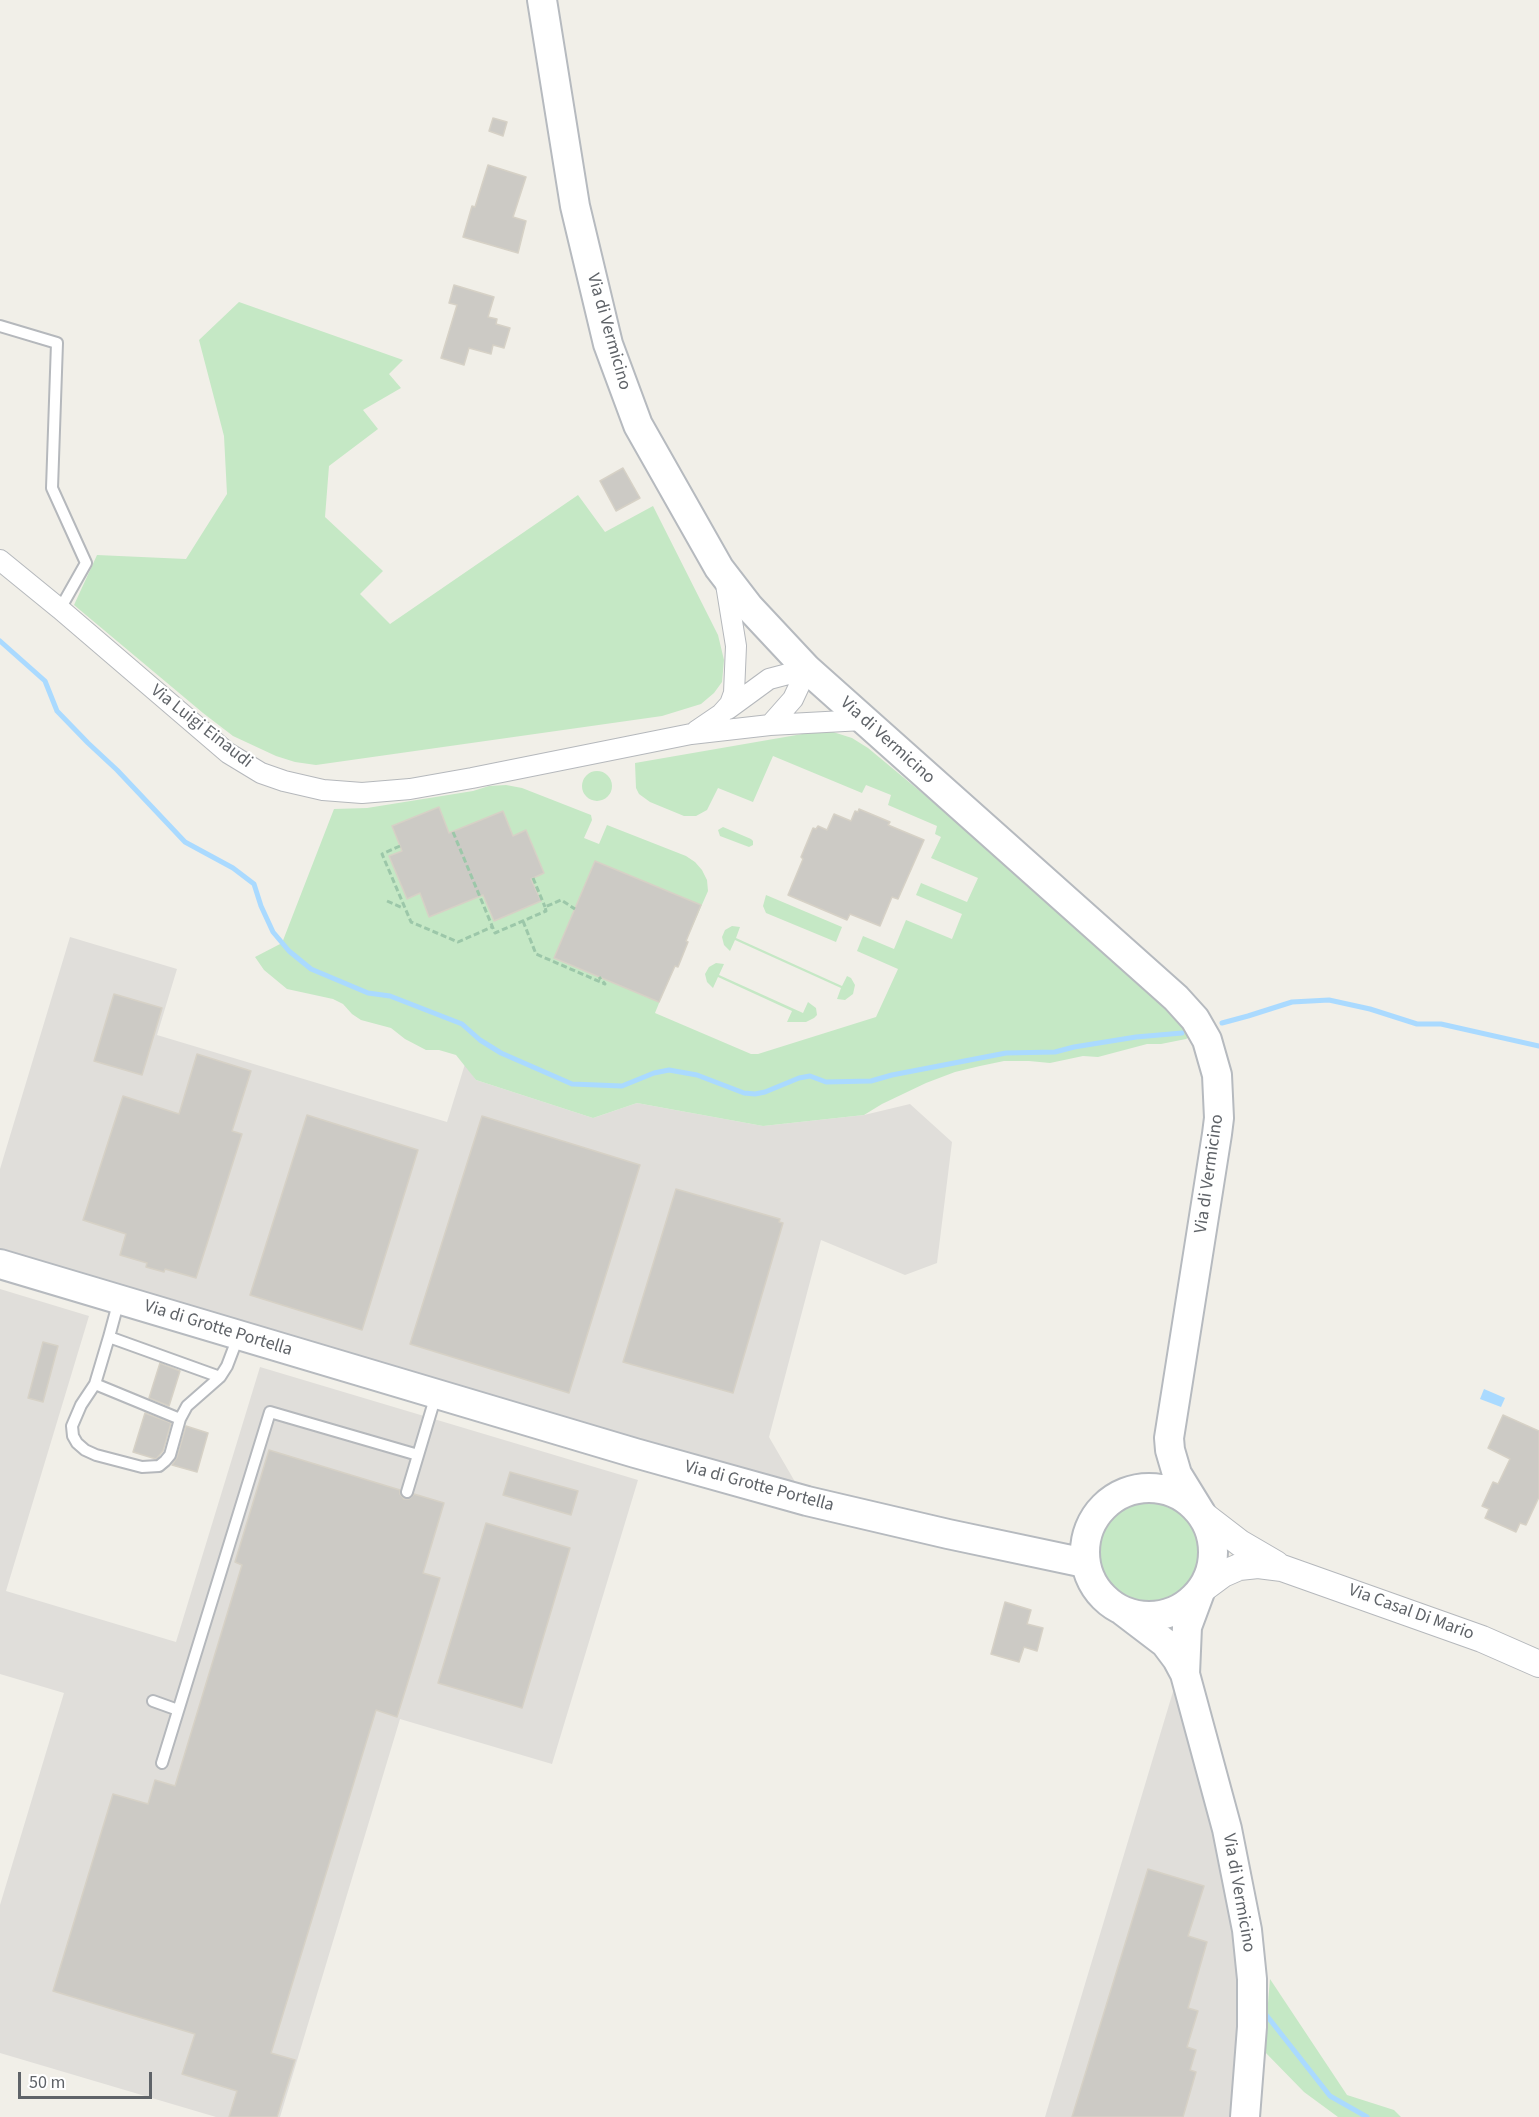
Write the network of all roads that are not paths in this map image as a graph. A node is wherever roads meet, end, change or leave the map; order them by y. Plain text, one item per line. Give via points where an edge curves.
1 (542, 0) edge
2 (0, 326) edge
3 (0, 560) edge
4 (724, 576) junction
5 (60, 609) junction
6 (807, 669) junction
7 (721, 714) junction
8 (863, 720) junction
9 (770, 725) junction
10 (691, 734) junction
11 (0, 1264) edge
12 (119, 1299) junction
13 (238, 1335) junction
14 (110, 1337) junction
15 (220, 1377) junction
16 (95, 1384) junction
17 (436, 1394) junction
18 (180, 1419) junction
19 (1169, 1438) junction
20 (418, 1455) junction
21 (1136, 1489) junction
22 (407, 1492) dead end
23 (1201, 1513) junction
24 (1085, 1563) junction
25 (1282, 1568) junction
26 (1200, 1591) junction
27 (1123, 1611) junction
28 (1539, 1664) edge
29 (1185, 1674) junction
30 (153, 1701) dead end
31 (178, 1710) junction
32 (162, 1762) dead end
33 (1245, 2117) edge

1 - 4 main road, Via di Vermicino via 575,206 612,355 644,437
2 - 5 lane via 57,343 52,488 86,562
3 - 5 street, Via Luigi Einaudi
4 - 6 main road, Via di Vermicino
4 - 7 street, Via Luigi Einaudi via 736,668 733,698
5 - 10 street, Via Luigi Einaudi via 240,762 272,777 323,790 362,793 410,789
6 - 7 street, Via Luigi Einaudi via 769,679
6 - 8 main road, Via di Vermicino
6 - 9 street via 796,696
7 - 10 street, Via Luigi Einaudi
8 - 9 street, Via Luigi Einaudi
8 - 19 main road, Via di Vermicino via 1176,998 1207,1040 1217,1075 1219,1118
9 - 10 street, Via Luigi Einaudi
11 - 12 main road, Via di Grotte Portella
12 - 13 main road, Via di Grotte Portella
12 - 14 lane
13 - 15 lane
13 - 17 main road, Via di Grotte Portella
14 - 15 lane
14 - 16 lane
15 - 18 lane via 193,1400
16 - 18 lane
16 - 18 lane via 72,1426 77,1443 96,1455 142,1467 159,1466 170,1455
17 - 20 lane
17 - 24 main road, Via di Grotte Portella via 807,1501
19 - 21 main road, Via di Vermicino via 1158,1463
19 - 23 main road, Via di Vermicino via 1177,1474
20 - 22 lane
20 - 31 lane via 270,1412
21 - 23 main road via 1172,1492
21 - 24 main road via 1118,1495 1102,1508 1088,1533
23 - 25 street, Via Casal Di Mario
23 - 26 main road via 1214,1552
24 - 27 main road via 1092,1583 1105,1600
25 - 26 street, Via Casal Di Mario via 1258,1564 1239,1567
25 - 28 street, Via Casal Di Mario via 1472,1635
26 - 27 main road via 1185,1606 1165,1615 1144,1617
26 - 29 main road, Via di Vermicino via 1187,1627
27 - 29 main road, Via di Vermicino via 1165,1643
29 - 33 main road, Via di Vermicino via 1227,1829 1249,1941 1252,2015
30 - 31 lane
31 - 32 lane

